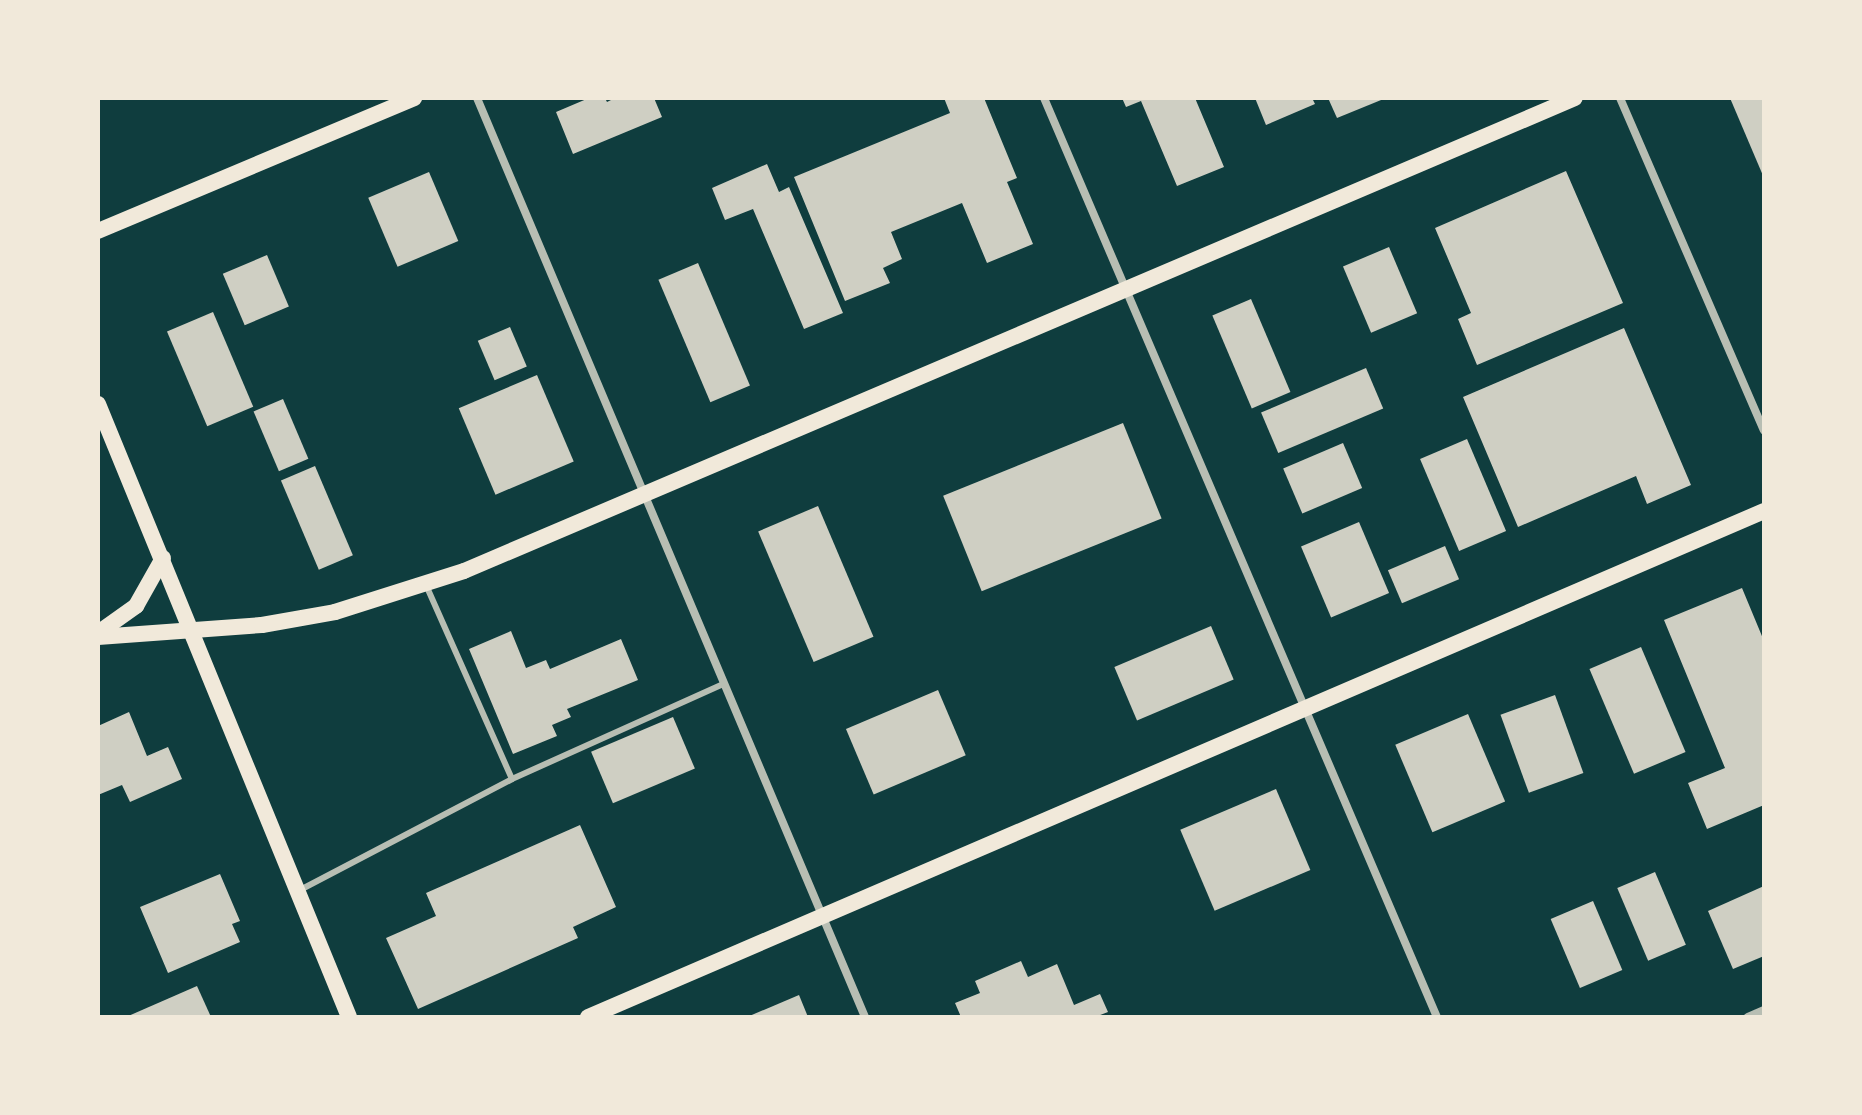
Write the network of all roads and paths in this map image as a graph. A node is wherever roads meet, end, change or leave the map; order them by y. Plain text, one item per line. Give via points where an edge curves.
1 (414, 98) edge
2 (477, 98) edge
3 (1044, 98) edge
4 (1575, 98) edge
5 (1620, 98) edge
6 (98, 231) edge
7 (1124, 290) junction
8 (98, 404) edge
9 (1764, 430) edge
10 (643, 495) junction
11 (1764, 511) edge
12 (163, 558) junction
13 (426, 584) junction
14 (189, 630) junction
15 (98, 635) edge
16 (723, 684) junction
17 (1304, 710) junction
18 (512, 779) junction
19 (297, 891) junction
20 (822, 918) junction
21 (1764, 1010) edge
22 (349, 1017) edge
23 (588, 1017) edge
24 (865, 1017) edge
25 (1437, 1017) edge
26 (1748, 1017) edge

1 - 6 main road
2 - 10 street
3 - 7 street
4 - 7 main road
5 - 9 street
7 - 10 main road
7 - 17 street
8 - 12 main road
10 - 13 main road
10 - 16 street
11 - 17 main road
12 - 14 main road
12 - 15 main road via 136,606
13 - 14 main road via 335,612
13 - 18 lane
14 - 15 main road
14 - 19 main road
16 - 18 lane
16 - 20 street
17 - 20 main road
17 - 25 street
18 - 19 lane
19 - 22 main road
20 - 23 main road
20 - 24 street
21 - 26 street

